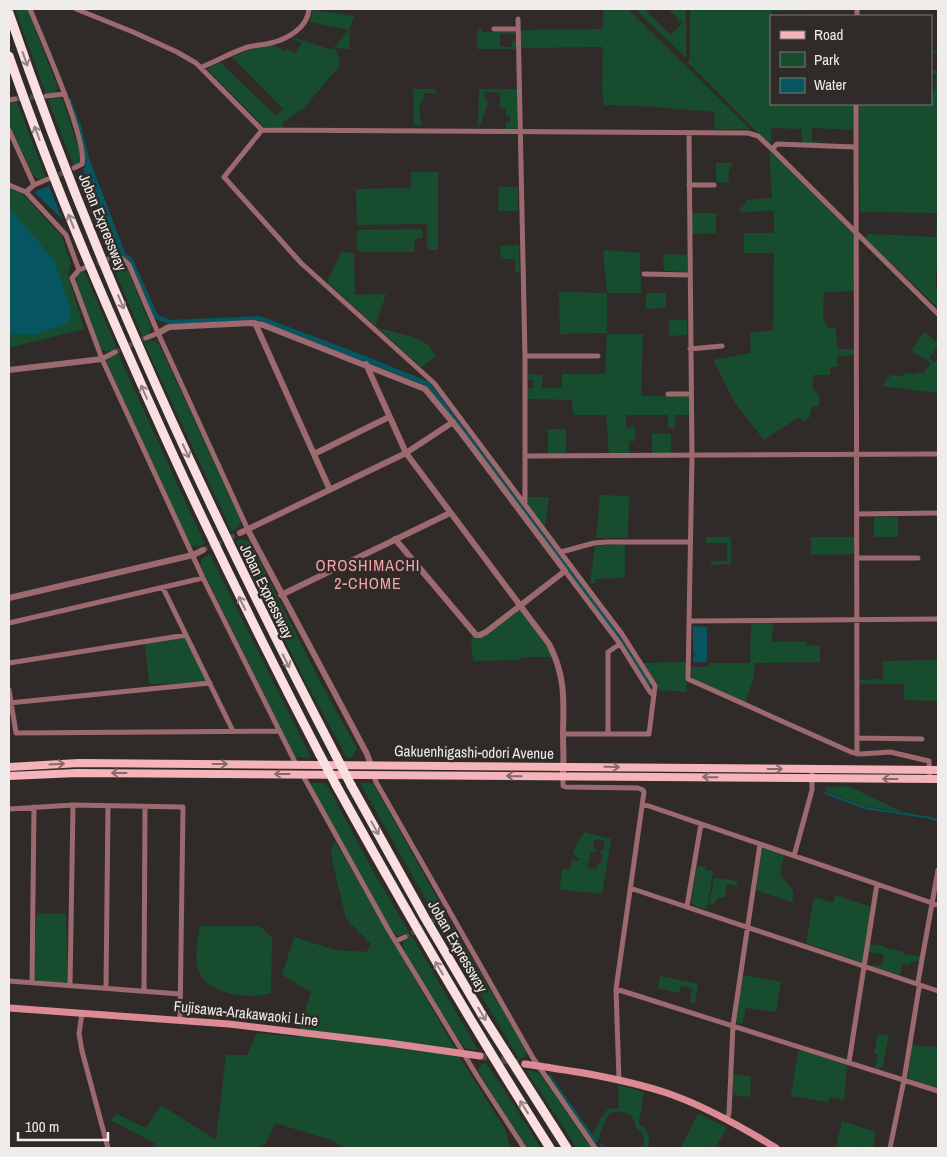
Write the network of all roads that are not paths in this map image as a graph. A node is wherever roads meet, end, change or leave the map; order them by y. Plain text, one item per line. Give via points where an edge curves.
1 (30, 9) edge
2 (76, 9) edge
3 (309, 9) edge
4 (9, 13) edge
5 (518, 19) dead end
6 (494, 28) dead end
7 (518, 29) junction
8 (9, 56) edge
9 (202, 67) junction
10 (65, 94) junction
11 (46, 96) tunnel mouth
12 (15, 99) tunnel mouth
13 (9, 100) edge
14 (856, 105) edge
15 (9, 130) edge
16 (262, 130) junction
17 (520, 132) junction
18 (689, 133) junction
19 (855, 148) junction
20 (772, 149) junction
21 (71, 170) junction
22 (51, 179) junction
23 (9, 185) edge
24 (34, 185) junction
25 (689, 185) junction
26 (714, 185) dead end
27 (26, 192) junction
28 (857, 233) junction
29 (106, 258) junction
30 (84, 267) junction
31 (644, 274) dead end
32 (690, 275) junction
33 (938, 314) edge
34 (255, 323) junction
35 (158, 332) junction
36 (146, 338) tunnel mouth
37 (722, 346) dead end
38 (690, 349) junction
39 (115, 352) tunnel mouth
40 (525, 356) junction
41 (598, 356) dead end
42 (102, 359) junction
43 (366, 364) junction
44 (9, 370) edge
45 (668, 394) dead end
46 (691, 394) junction
47 (389, 417) junction
48 (453, 422) junction
49 (406, 453) junction
50 (314, 454) junction
51 (938, 454) edge
52 (857, 455) junction
53 (525, 456) junction
54 (692, 457) junction
55 (330, 490) junction
56 (525, 503) junction
57 (450, 513) junction
58 (938, 513) edge
59 (857, 514) junction
60 (248, 530) junction
61 (240, 533) tunnel mouth
62 (394, 539) junction
63 (690, 542) junction
64 (203, 550) tunnel mouth
65 (561, 552) junction
66 (193, 556) junction
67 (857, 558) junction
68 (918, 558) dead end
69 (565, 571) junction
70 (203, 578) junction
71 (163, 588) junction
72 (281, 595) junction
73 (9, 598) edge
74 (521, 606) junction
75 (938, 619) edge
76 (857, 620) junction
77 (689, 621) junction
78 (9, 623) edge
79 (186, 635) junction
80 (620, 644) junction
81 (9, 663) edge
82 (210, 683) junction
83 (9, 690) edge
84 (654, 696) junction
85 (10, 703) edge
86 (233, 731) junction
87 (279, 731) junction
88 (563, 734) junction
89 (608, 734) junction
90 (857, 738) junction
91 (922, 739) dead end
92 (857, 754) junction
93 (296, 764) junction
94 (371, 765) junction
95 (475, 765) junction
96 (9, 766) edge
97 (564, 767) junction
98 (812, 769) junction
99 (934, 770) edge
100 (302, 774) junction
101 (373, 774) junction
102 (9, 776) edge
103 (475, 776) junction
104 (563, 777) junction
105 (812, 779) junction
106 (934, 779) edge
107 (642, 804) junction
108 (73, 805) junction
109 (108, 806) junction
110 (34, 807) junction
111 (145, 807) junction
112 (9, 808) edge
113 (701, 824) junction
114 (760, 844) junction
115 (794, 856) junction
116 (938, 870) edge
117 (877, 884) junction
118 (630, 888) junction
119 (935, 904) edge
120 (687, 906) junction
121 (748, 926) junction
122 (406, 937) tunnel mouth
123 (396, 941) junction
124 (864, 966) junction
125 (9, 981) edge
126 (32, 983) junction
127 (919, 984) junction
128 (70, 985) junction
129 (106, 988) junction
130 (616, 988) junction
131 (144, 991) junction
132 (938, 991) edge
133 (180, 994) junction
134 (9, 1008) edge
135 (82, 1013) junction
136 (180, 1020) junction
137 (733, 1025) junction
138 (465, 1054) junction
139 (480, 1056) tunnel mouth
140 (848, 1062) junction
141 (525, 1064) tunnel mouth
142 (538, 1066) junction
143 (619, 1080) junction
144 (904, 1080) junction
145 (938, 1091) edge
146 (727, 1120) junction
147 (108, 1148) edge
148 (524, 1148) edge
149 (550, 1148) edge
150 (567, 1148) edge
151 (595, 1148) edge
152 (776, 1148) edge
153 (890, 1148) edge

1 - 10 street
2 - 9 street via 177,52
3 - 9 street via 305,24 284,38 250,47
4 -> 21 highway, Joban Expressway via 26,63
5 - 7 street
6 - 7 street
7 - 17 street
22 -> 8 highway, Joban Expressway
9 - 16 street
10 - 11 street
10 - 21 street via 84,158 82,164
12 - 13 street
14 - 19 street
15 - 24 street
16 - 17 street
16 - 56 street via 224,177 301,263 434,383
17 - 18 street
17 - 40 street
18 - 20 street via 750,133
18 - 25 street
19 - 20 street via 777,144
19 - 28 street
20 - 28 street
21 - 29 highway, Joban Expressway
22 - 24 street
30 -> 22 highway, Joban Expressway
23 - 27 street
24 - 27 street
25 - 26 street
25 - 32 street
27 - 30 street via 66,235
28 - 33 street
28 - 52 street
29 - 35 street via 117,256 129,265
29 -> 150 highway, Joban Expressway, bridge via 139,347 222,532 280,649 425,918
30 - 42 street via 72,278
149 -> 30 highway, Joban Expressway, bridge via 419,934 320,755 211,540
31 - 32 street
32 - 38 street
34 - 35 street via 168,328
34 - 43 street
34 - 50 street
35 - 36 street
35 - 60 street
37 - 38 street
38 - 46 street
39 - 42 street
40 - 41 street
40 - 53 street
42 - 44 street
42 - 66 street
43 - 47 street
43 - 48 street via 425,389
45 - 46 street
46 - 54 street
47 - 49 street
47 - 50 street
48 - 49 street
48 - 69 street
49 - 55 street
49 - 57 street
50 - 55 street
51 - 52 street
52 - 54 street
52 - 59 street
53 - 54 street
53 - 56 street
54 - 63 street
55 - 60 street
56 - 65 street
57 - 62 street
57 - 74 street
58 - 59 street
59 - 67 street
60 - 61 street
60 - 72 street
62 - 72 street
62 - 74 street via 476,635 486,632
63 - 65 street via 594,543
63 - 77 street
64 - 66 street
65 - 84 street via 655,686
66 - 70 street
66 - 73 street
67 - 68 street
67 - 76 street
69 - 74 street
69 - 80 street
70 - 71 street
70 - 87 street
71 - 78 street
71 - 79 street
72 - 94 street
74 - 88 street via 549,644 561,672
75 - 76 street
76 - 77 street
76 - 90 street
77 - 92 street via 688,679
79 - 81 street
79 - 82 street
80 - 84 street
80 - 89 street via 608,652
82 - 85 street
82 - 86 street
83 - 85 street
84 - 89 street via 649,734
85 - 86 street via 16,733
86 - 87 street
87 - 93 street
88 - 89 street
88 - 97 street
90 - 91 street
90 - 92 street
92 - 99 street via 890,752 911,756 929,762
93 - 94 main road, Gakuenhigashi-odori Avenue
96 -> 93 main road, Gakuenhigashi-odori Avenue via 79,763
94 - 95 main road, Gakuenhigashi-odori Avenue
95 - 97 main road, Gakuenhigashi-odori Avenue
95 - 103 street
97 -> 98 main road, Gakuenhigashi-odori Avenue
97 - 104 street
98 - 99 main road, Gakuenhigashi-odori Avenue
98 - 105 street
99 - 106 street
100 - 101 main road, Gakuenhigashi-odori Avenue
100 -> 102 main road, Gakuenhigashi-odori Avenue via 78,773
100 - 123 street
101 - 103 main road, Gakuenhigashi-odori Avenue
101 - 142 street via 446,913
104 -> 103 main road, Gakuenhigashi-odori Avenue
105 -> 104 main road, Gakuenhigashi-odori Avenue
104 - 107 street via 563,786 566,787 643,790
106 -> 105 main road
105 - 115 street via 812,790
107 - 113 street
107 - 118 street
108 - 109 street
108 - 110 street
108 - 128 street
109 - 111 street
109 - 129 street
110 - 112 street
110 - 126 street
111 - 131 street
111 - 133 street via 183,807
113 - 114 street
113 - 120 street
114 - 115 street
114 - 121 street
115 - 117 street
116 - 119 street
117 - 119 street
117 - 124 street
118 - 120 street
118 - 130 street
119 - 127 street
120 - 121 street
121 - 124 street
121 - 137 street
122 - 123 street
123 - 138 street
124 - 127 street
124 - 140 street
125 - 126 street
126 - 128 street
127 - 132 street
127 - 144 street
128 - 129 street
129 - 131 street
130 - 137 street
130 - 143 street
131 - 133 street
133 - 136 street
134 - 135 main road, Fujisawa-Arakawaoki Line
135 - 136 main road, Fujisawa-Arakawaoki Line
135 - 147 street via 79,1034 82,1051
136 - 138 main road, Fujisawa-Arakawaoki Line via 284,1029
137 - 140 street
137 - 146 street
138 - 139 main road, Fujisawa-Arakawaoki Line
138 - 148 street
140 - 144 street
141 - 142 main road
142 - 143 main road
142 - 151 street
143 - 146 main road via 672,1095
144 - 145 street
144 - 153 street
146 - 152 main road

